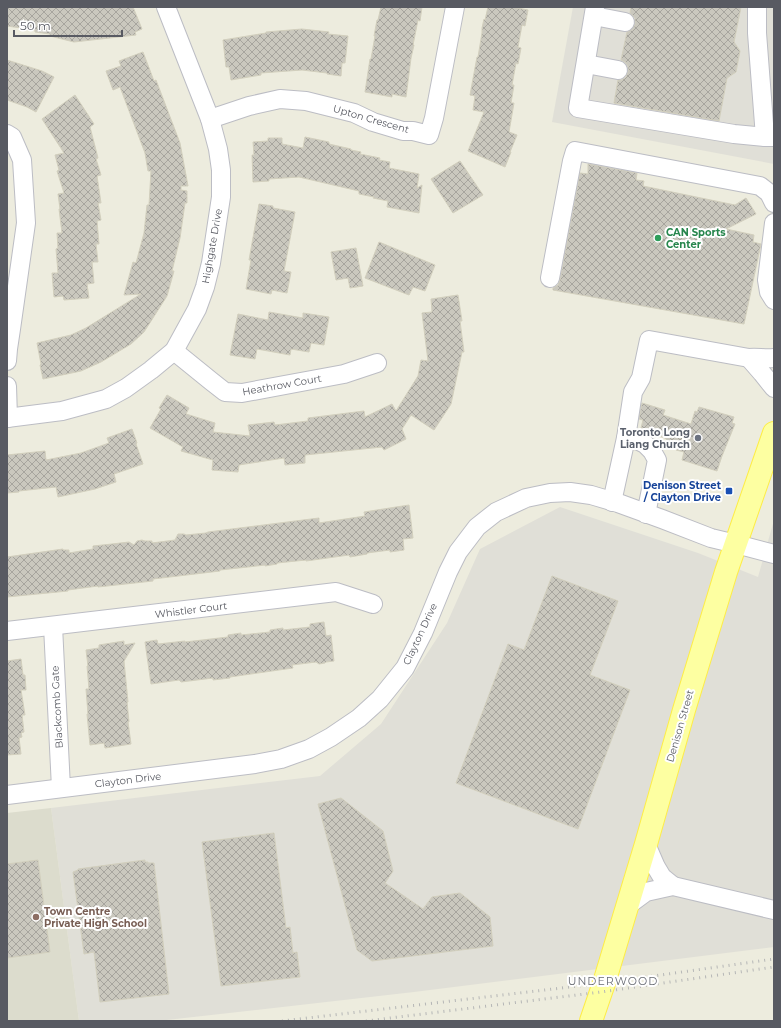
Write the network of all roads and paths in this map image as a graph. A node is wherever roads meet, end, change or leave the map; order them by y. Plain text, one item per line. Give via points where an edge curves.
1 (166, 7) edge
2 (455, 7) edge
3 (757, 7) edge
4 (594, 12) edge
5 (625, 22) dead end
6 (586, 64) junction
7 (618, 70) dead end
8 (210, 119) junction
9 (7, 134) edge
10 (769, 137) edge
11 (774, 203) edge
12 (774, 224) edge
13 (550, 278) dead end
14 (774, 300) edge
15 (174, 351) junction
16 (749, 358) junction
17 (774, 358) edge
18 (7, 361) edge
19 (377, 363) dead end
20 (7, 386) edge
21 (774, 388) edge
22 (8, 418) edge
23 (774, 432) edge
24 (626, 438) junction
25 (612, 502) junction
26 (646, 514) junction
27 (736, 544) junction
28 (774, 554) edge
29 (373, 604) dead end
30 (53, 626) junction
31 (7, 631) edge
32 (61, 788) junction
33 (7, 795) edge
34 (646, 844) junction
35 (673, 886) junction
36 (628, 906) junction
37 (774, 910) edge
38 (591, 1021) edge

1 - 8 street, Highgate Drive
2 - 8 street, Upton Crescent via 429,134 403,131 354,113 306,101 280,99
3 - 10 street via 757,32
4 - 5 street
4 - 6 street
6 - 7 street
6 - 10 street via 578,108 734,134
8 - 15 street, Highgate Drive via 221,170 221,197 211,263 197,309
9 - 18 street via 12,137 22,160 26,224
11 - 13 street via 769,193 760,186 575,151
12 - 14 street via 767,280 769,292
15 - 19 street, Heathrow Court via 225,392 242,393 344,374
15 - 22 street, Highgate Drive via 126,388 106,399 62,411
16 - 17 street
16 - 21 street
16 - 24 street via 649,340 641,378 633,392
20 - 22 street
23 - 27 main road, Denison Street
24 - 25 street
24 - 26 street via 645,444 657,460
25 - 26 street, Clayton Drive
25 - 32 street, Clayton Drive via 591,495 550,493 526,498 496,512 477,527 458,552 424,633 405,668 380,699 359,718 309,749 281,759 255,764
26 - 27 street, Clayton Drive via 711,538
27 - 28 street, Clayton Drive
27 - 34 main road, Denison Street
29 - 30 street, Whistler Court via 336,592
30 - 31 street, Whistler Court
30 - 32 street, Blackcomb Gate
32 - 33 street, Clayton Drive
34 - 35 street via 662,877
34 - 36 main road, Denison Street
35 - 36 street via 646,892
35 - 37 street
36 - 38 main road, Denison Street

